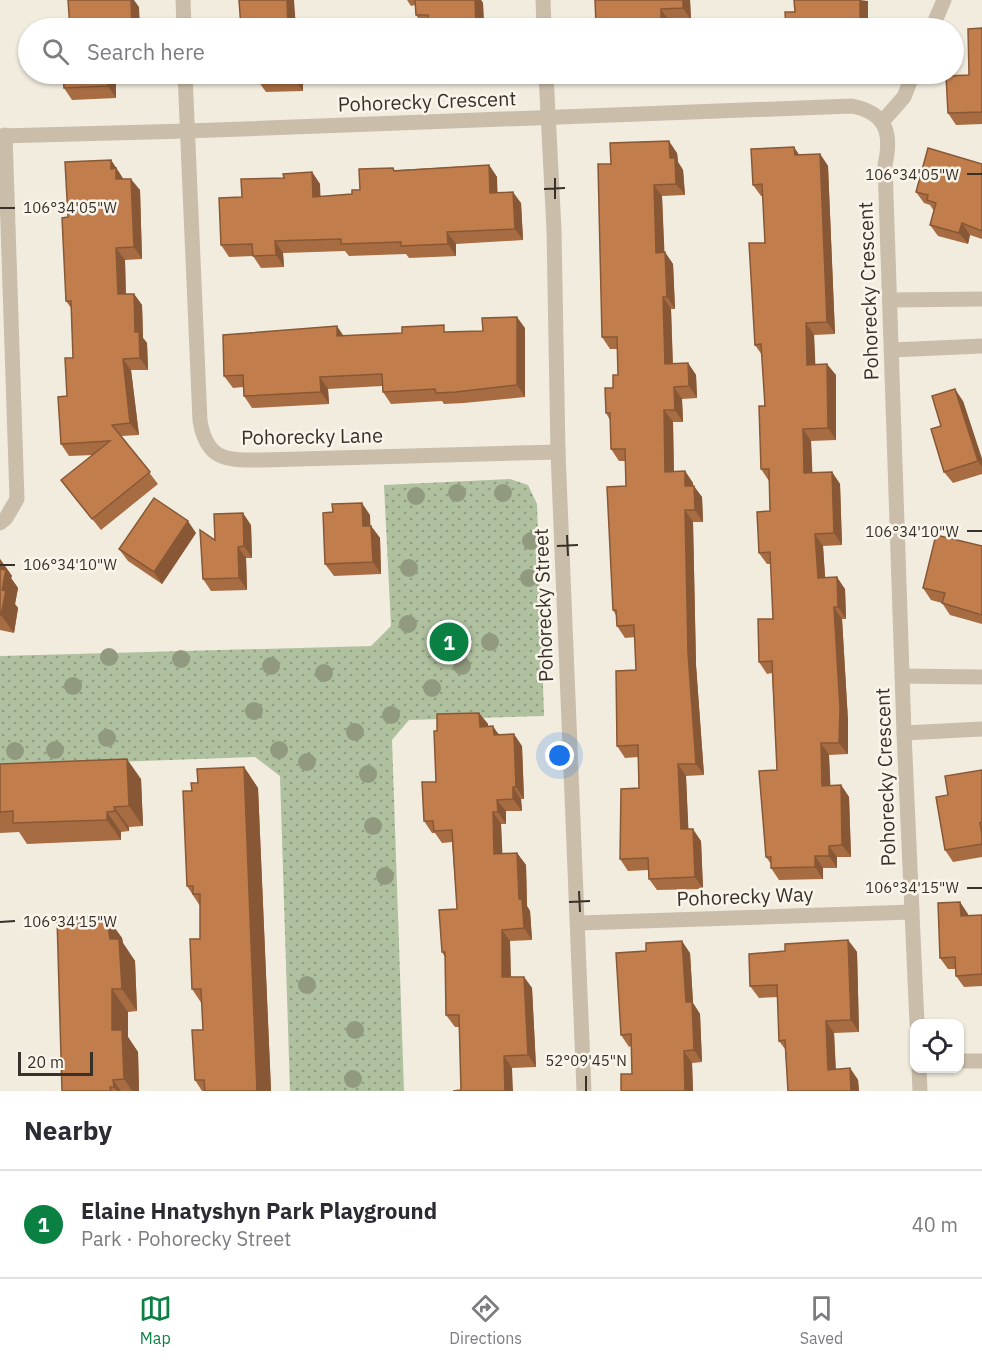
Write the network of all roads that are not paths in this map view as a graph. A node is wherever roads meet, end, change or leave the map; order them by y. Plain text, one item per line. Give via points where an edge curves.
1 (183, 0) edge
2 (543, 0) edge
3 (944, 0) edge
4 (184, 18) edge
5 (544, 18) edge
6 (936, 18) edge
7 (185, 84) edge
8 (546, 84) edge
9 (909, 84) edge
10 (547, 118) junction
11 (882, 122) junction
12 (187, 131) junction
13 (2, 136) edge
14 (5, 286) edge
15 (982, 299) edge
16 (891, 300) junction
17 (982, 346) edge
18 (892, 350) junction
19 (558, 452) junction
20 (0, 523) edge
21 (902, 676) junction
22 (982, 677) edge
23 (982, 729) edge
24 (904, 733) junction
25 (912, 912) junction
26 (579, 923) junction
27 (917, 1019) edge
28 (964, 1061) edge
29 (982, 1061) edge
30 (919, 1073) edge
31 (584, 1091) edge
32 (920, 1091) edge

1 - 4 street
2 - 5 street
3 - 6 street
7 - 12 street
8 - 10 street, Pohorecky Street
9 - 11 street via 904,97
10 - 11 street, Pohorecky Crescent via 852,106 869,111
10 - 12 street, Pohorecky Crescent
10 - 19 street, Pohorecky Street via 554,230
11 - 16 street, Pohorecky Crescent via 890,144 885,165
12 - 13 street, Pohorecky Crescent
12 - 19 street, Pohorecky Lane via 200,421 204,442 212,451 227,458 262,460
13 - 14 street
14 - 20 street via 17,499
15 - 16 street
16 - 18 street, Pohorecky Crescent
17 - 18 street
18 - 21 street, Pohorecky Crescent
19 - 26 street, Pohorecky Street
21 - 22 street
21 - 24 street, Pohorecky Crescent
23 - 24 street
24 - 25 street, Pohorecky Crescent
25 - 26 street, Pohorecky Way
25 - 27 street, Pohorecky Crescent
26 - 31 street, Pohorecky Street
28 - 29 street
30 - 32 street

